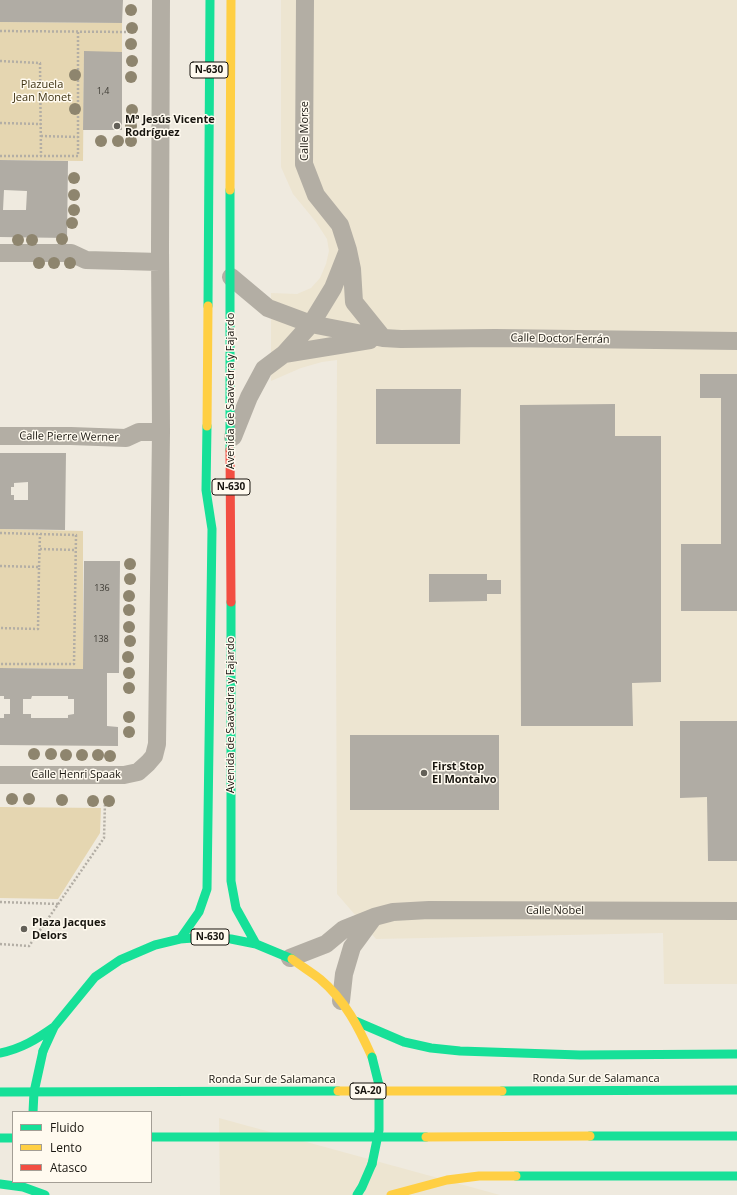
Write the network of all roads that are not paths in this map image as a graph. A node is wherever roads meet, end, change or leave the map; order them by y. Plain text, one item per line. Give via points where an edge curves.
1 (162, 0) edge
2 (210, 0) edge
3 (231, 0) edge
4 (305, 0) edge
5 (348, 250) junction
6 (0, 253) edge
7 (160, 262) junction
8 (231, 278) junction
9 (311, 324) junction
10 (383, 338) junction
11 (737, 341) edge
12 (284, 354) junction
13 (160, 432) junction
14 (0, 436) edge
15 (231, 442) junction
16 (0, 775) edge
17 (737, 911) edge
18 (374, 917) junction
19 (180, 939) junction
20 (256, 944) junction
21 (290, 958) junction
22 (341, 1001) junction
23 (355, 1021) junction
24 (54, 1027) junction
25 (0, 1053) edge
26 (737, 1054) edge
27 (737, 1090) edge
28 (0, 1092) edge
29 (33, 1111) edge
30 (737, 1136) edge
31 (152, 1137) edge
32 (0, 1138) edge
33 (12, 1138) edge
34 (737, 1176) edge
35 (0, 1184) edge
36 (51, 1193) edge
37 (357, 1195) edge
38 (391, 1195) edge

1 - 7 street
2 - 19 highway, Avenida de Saavedra y Fajardo / N-630 via 206,490 212,529 207,889 199,912
3 - 8 highway, Avenida de Saavedra y Fajardo / N-630
4 - 5 street, Calle Morse via 304,164 316,195 340,225
5 - 9 street via 333,288
5 - 10 street, Calle Morse via 354,302
6 - 7 street via 71,253 86,260
7 - 13 street
8 - 9 street, Calle Doctor Ferrán via 268,308
8 - 15 highway, Avenida de Saavedra y Fajardo / N-630
9 - 10 street, Calle Doctor Ferrán
9 - 12 street, Calle Doctor Ferrán
10 - 11 street, Calle Doctor Ferrán
10 - 12 street, Calle Doctor Ferrán
12 - 15 street, Calle Doctor Ferrán via 264,369
13 - 14 street, Calle Pierre Werner via 139,432 126,438
13 - 16 street, Calle Henri Spaak via 157,744 154,756 138,772 124,776
15 - 20 highway, Avenida de Saavedra y Fajardo / N-630 via 231,881 236,908
17 - 18 street, Calle Nobel via 428,910 393,912
18 - 21 street, Calle Nobel via 344,929 326,944
18 - 22 street via 352,947 344,974
19 - 20 highway, N-630 via 232,939
19 - 24 highway, N-630 via 155,945 120,960 101,973
20 - 21 highway, N-630
21 - 22 highway, N-630 via 322,980
22 - 23 highway, N-630
23 - 26 highway via 404,1042 460,1051 580,1055
23 - 37 highway, N-630, bridge via 372,1057 378,1085 379,1130 372,1164
24 - 25 highway via 28,1044
24 - 29 highway, N-630, bridge via 43,1051 34,1092
27 - 28 highway, Ronda Sur de Salamanca / SA-20
30 - 31 highway
32 - 33 highway
34 - 38 highway via 479,1176 447,1180
35 - 36 highway via 12,1184

